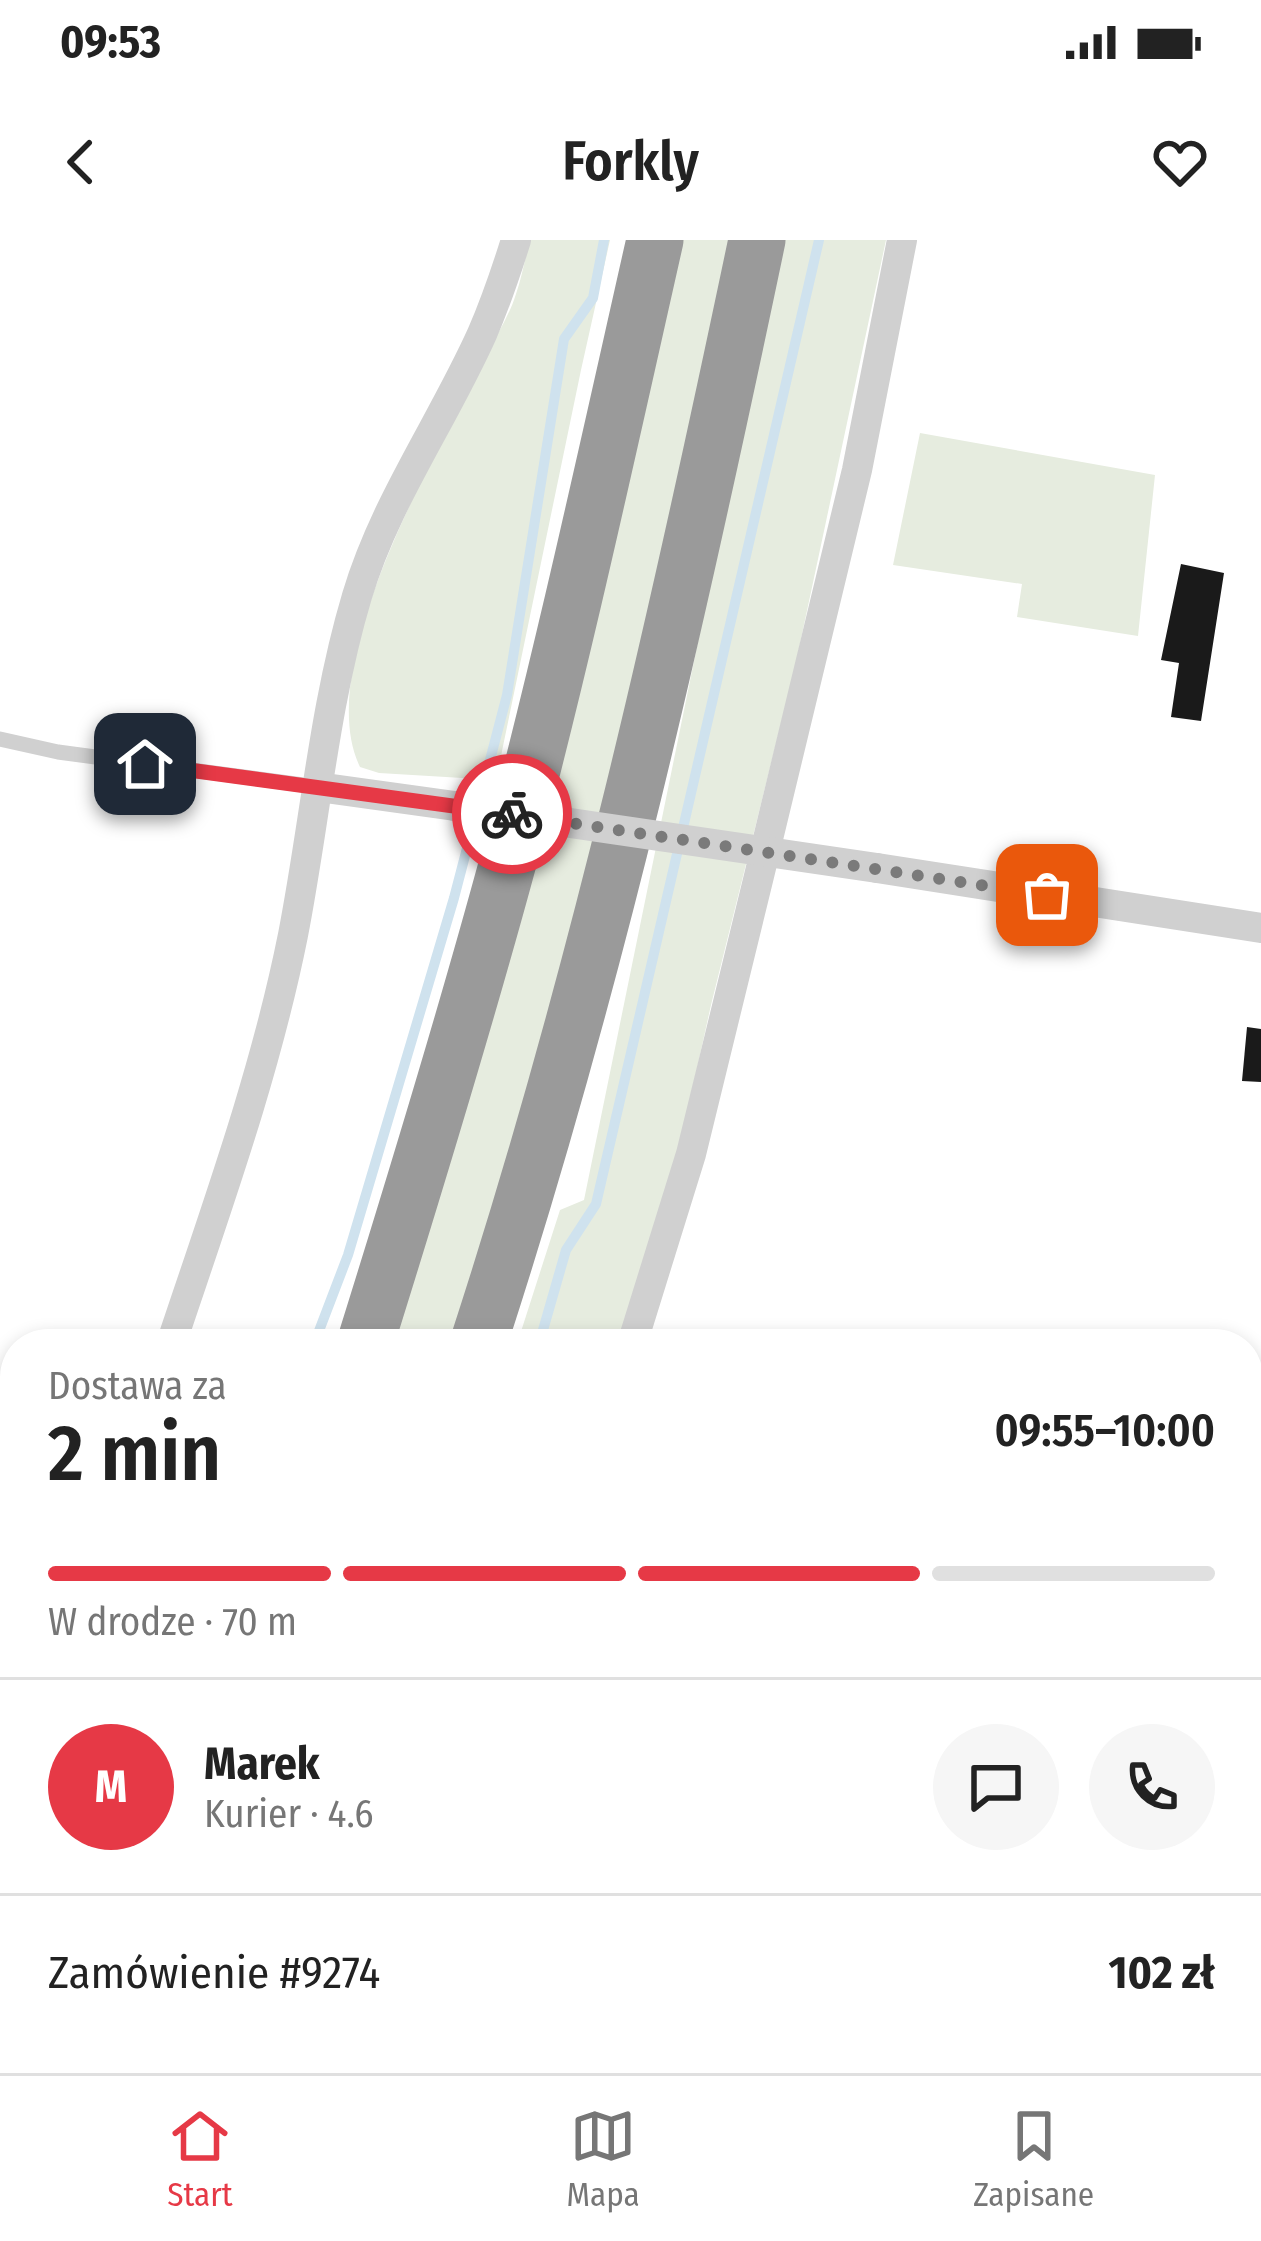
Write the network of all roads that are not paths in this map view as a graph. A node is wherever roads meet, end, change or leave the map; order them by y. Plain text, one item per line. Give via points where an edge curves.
1 (516, 240) edge
2 (655, 240) edge
3 (757, 240) edge
4 (902, 240) edge
5 (0, 739) edge
6 (318, 787) junction
7 (1261, 928) edge
8 (176, 1329) edge
9 (370, 1329) edge
10 (483, 1329) edge
11 (637, 1329) edge

1 - 6 street via 482,334 370,553 337,664
2 - 9 highway via 508,860
3 - 10 highway via 616,868
4 - 11 street via 759,876 691,1154
5 - 6 lane
6 - 7 street, bridge
6 - 8 street via 267,1046

